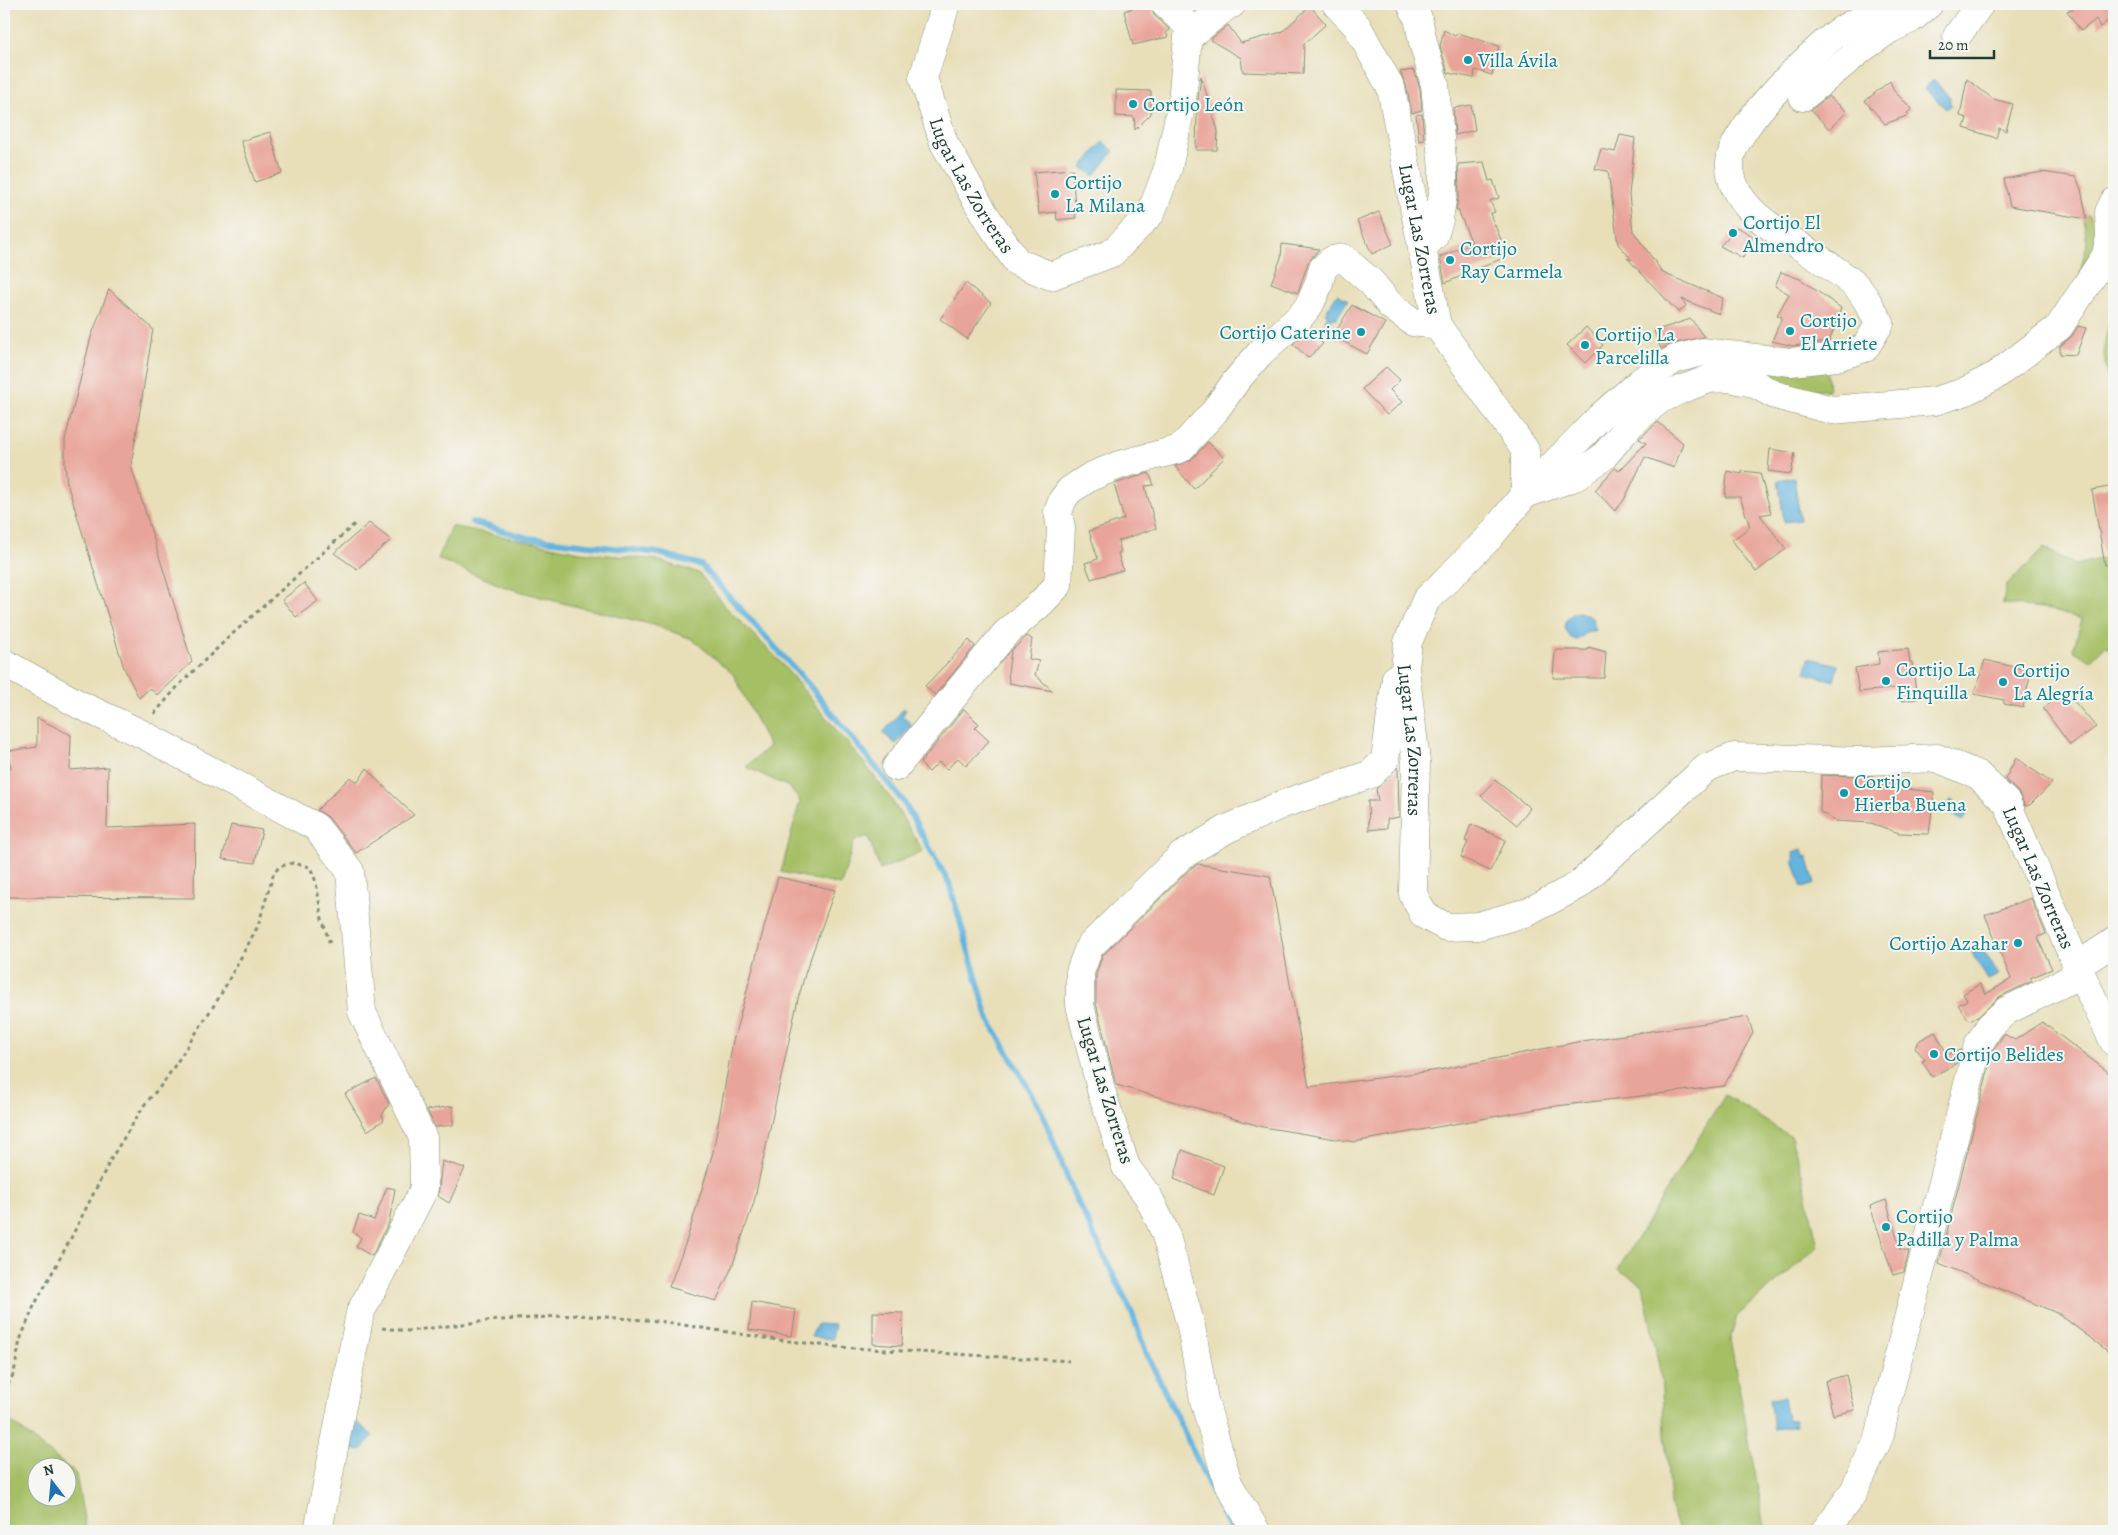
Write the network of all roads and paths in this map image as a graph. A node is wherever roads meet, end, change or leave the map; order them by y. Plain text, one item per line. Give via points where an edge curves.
1 (946, 4) edge
2 (1166, 4) edge
3 (1232, 4) edge
4 (1336, 4) edge
5 (1411, 4) edge
6 (1889, 4) edge
7 (1929, 4) edge
8 (1980, 4) edge
9 (1195, 32) junction
10 (1957, 36) dead end
11 (1803, 97) dead end
12 (2114, 202) edge
13 (1422, 248) junction
14 (1437, 325) junction
15 (1525, 494) junction
16 (358, 522) dead end
17 (4, 663) edge
18 (1405, 668) junction
19 (142, 734) junction
20 (896, 767) dead end
21 (2114, 942) edge
22 (2077, 966) junction
23 (358, 968) junction
24 (2114, 1042) edge
25 (360, 1313) junction
26 (1069, 1361) dead end
27 (4, 1392) edge
28 (318, 1531) edge
29 (1256, 1531) edge
30 (1825, 1531) edge

1 - 9 street, Lugar Las Zorreras via 923,78 944,143 985,216 1017,262 1051,276 1112,254 1151,213 1168,168 1182,102 1188,38
2 - 9 street
3 - 9 street
4 - 13 street, Lugar Las Zorreras via 1357,26 1391,88
5 - 13 street via 1418,18 1436,85 1443,170 1439,220 1434,236
6 - 15 street via 1841,30 1808,56 1735,142 1730,162 1732,181 1744,204 1856,286 1880,323 1865,348 1837,358 1790,362 1702,352 1675,359 1640,382 1600,417
7 - 11 street via 1911,19 1864,47
8 - 10 street
12 - 15 street via 2109,212 2110,238 2105,257 2059,327 1995,376 1964,392 1935,401 1832,410 1775,395 1753,383 1729,378 1709,379 1659,400 1631,424 1603,457 1575,477
13 - 14 street, Lugar Las Zorreras
14 - 15 street, Lugar Las Zorreras via 1525,450
14 - 20 street via 1413,322 1391,306 1343,258 1332,260 1323,268 1313,298 1300,317 1260,353 1180,449 1119,465 1070,490 1058,512 1061,528 1058,586 1005,634
15 - 18 street via 1488,539 1426,600 1408,642
16 - 19 path via 180,684 163,702
17 - 19 street via 80,705
18 - 22 street, Lugar Las Zorreras via 1416,762 1413,894 1424,914 1446,927 1478,926 1528,912 1579,885 1706,768 1734,757 1864,761 1937,758 1978,776 2007,803
18 - 29 street, Lugar Las Zorreras via 1396,676 1385,760 1371,774 1283,804 1227,829 1181,856 1089,947 1080,972 1080,1005 1101,1090 1126,1167 1148,1196 1165,1232 1191,1326 1204,1400 1228,1483
19 - 23 street via 316,827 350,871
21 - 22 street, Lugar Las Zorreras
22 - 24 street
22 - 30 street via 2071,979 2006,1012 1990,1026 1978,1045 1880,1435 1853,1493
23 - 25 street via 362,1012 423,1138 424,1189
23 - 27 path via 340,959 332,949 310,867 293,863 281,866 274,872 258,926 220,996 112,1157 34,1306 20,1340 14,1373
25 - 26 path via 369,1324 409,1331 577,1314 658,1321 836,1346
25 - 28 street

